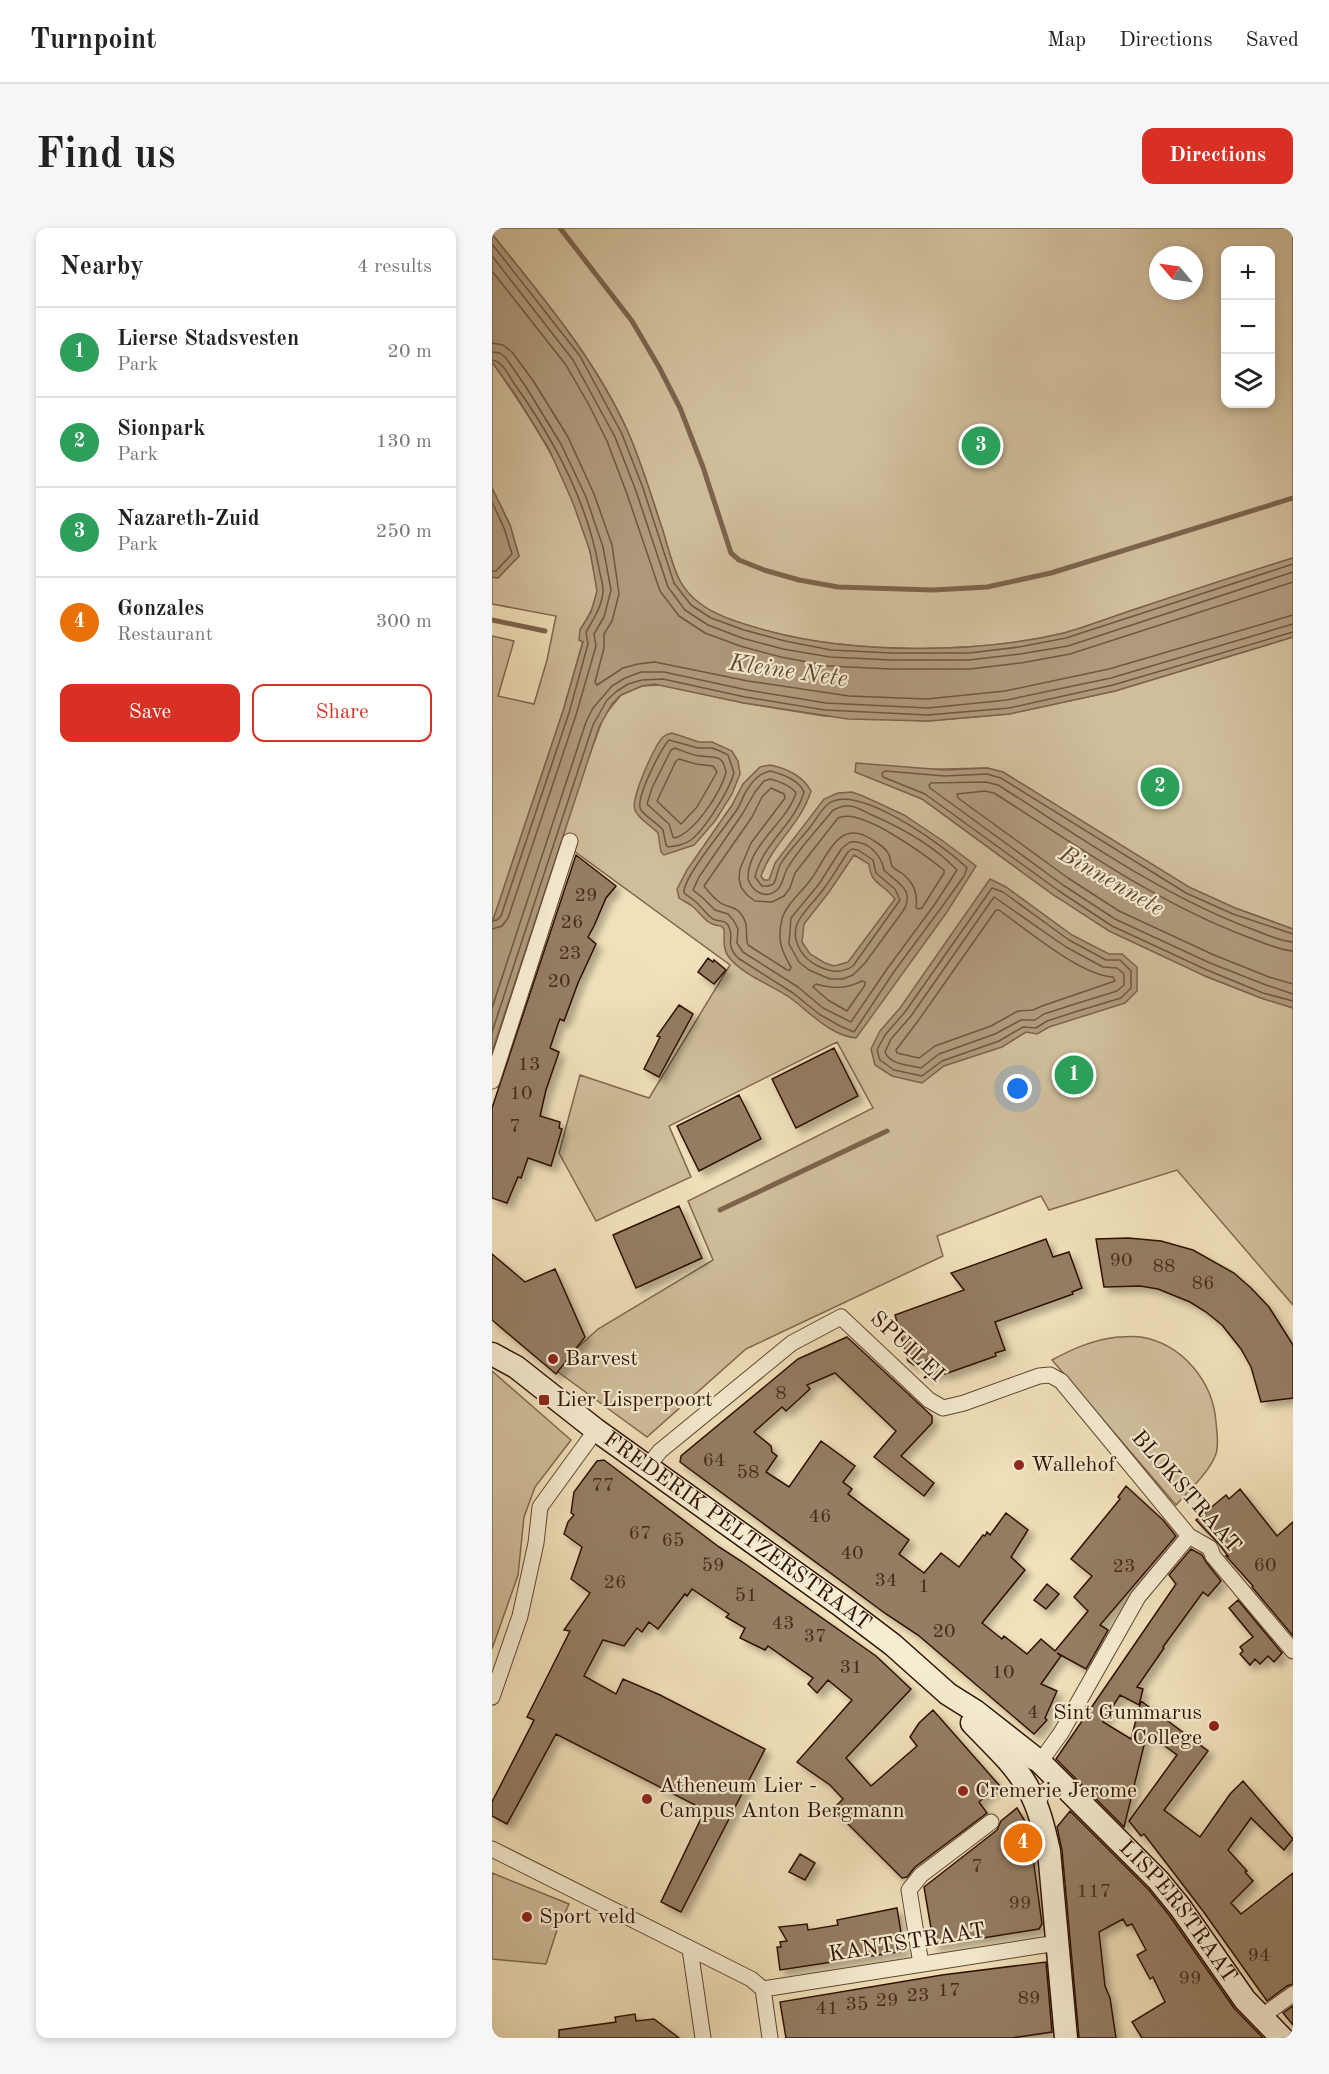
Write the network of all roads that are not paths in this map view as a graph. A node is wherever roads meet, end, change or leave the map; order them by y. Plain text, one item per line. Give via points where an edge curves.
1 (570, 841) dead end
2 (492, 1081) edge
3 (492, 1354) edge
4 (1039, 1376) joint
5 (597, 1430) junction
6 (648, 1466) junction
7 (1189, 1536) junction
8 (1293, 1651) edge
9 (948, 1694) junction
10 (492, 1697) edge
11 (1005, 1758) junction
12 (1040, 1762) junction
13 (1068, 1791) junction
14 (1032, 1797) junction
15 (991, 1822) dead end
16 (492, 1848) edge
17 (1057, 1943) junction
18 (690, 1948) junction
19 (921, 1964) junction
20 (763, 1989) junction
21 (1293, 1994) edge
22 (1261, 2017) junction
23 (703, 2038) edge
24 (770, 2038) edge
25 (1066, 2038) edge
26 (1281, 2038) edge

1 - 2 street
3 - 5 street, FREDERIK PELTZERSTRAAT via 516,1367
4 - 6 street, SPUILEI via 943,1408 929,1400 841,1317 792,1342 660,1451
4 - 7 street, BLOKSTRAAT via 1050,1375 1061,1382
5 - 6 street, FREDERIK PELTZERSTRAAT
5 - 10 street via 540,1507 520,1616
6 - 9 street, FREDERIK PELTZERSTRAAT via 884,1638
7 - 8 street, BLOKSTRAAT via 1210,1548
7 - 12 street via 1138,1598 1061,1733
9 - 11 street, FREDERIK PELTZERSTRAAT
9 - 12 street, FREDERIK PELTZERSTRAAT
11 - 12 street
11 - 14 street, FREDERIK PELTZERSTRAAT
12 - 13 street, LISPERSTRAAT
13 - 14 street via 1058,1786 1039,1798
13 - 22 street, LISPERSTRAAT via 1158,1880
14 - 17 street via 1049,1851
15 - 19 street via 921,1875 909,1890
16 - 18 street
17 - 19 street, KANTSTRAAT
17 - 25 street
18 - 20 street
18 - 23 street
19 - 20 street, KANTSTRAAT
20 - 24 street
21 - 22 street
22 - 26 street, LISPERSTRAAT

